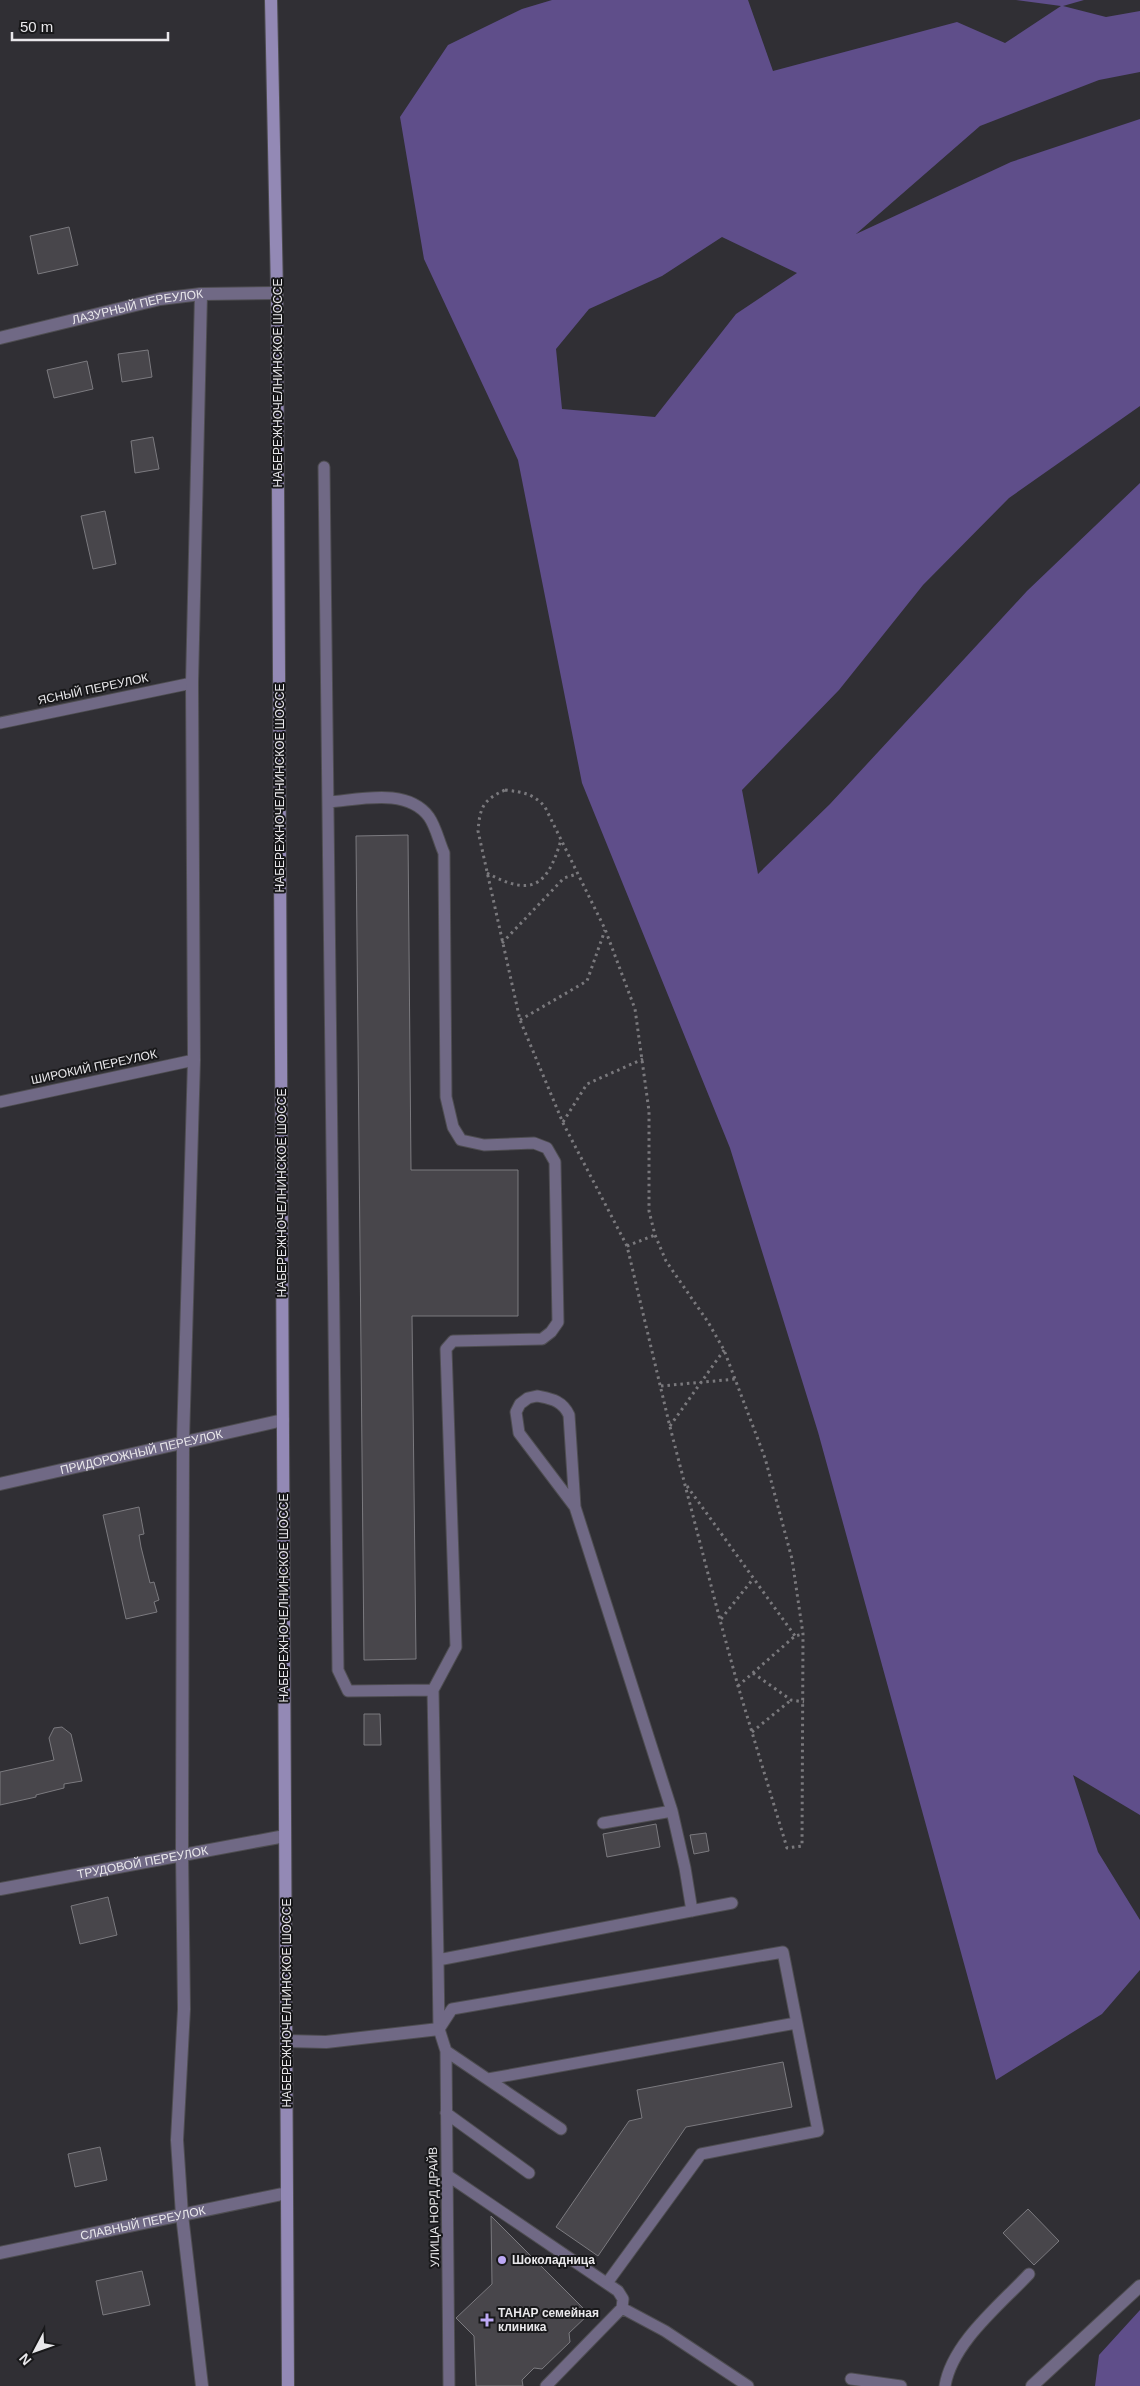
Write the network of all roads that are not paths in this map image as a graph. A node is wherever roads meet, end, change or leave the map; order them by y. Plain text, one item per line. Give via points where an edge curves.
1 (272, 0) edge
2 (277, 292) junction
3 (201, 294) junction
4 (0, 338) edge
5 (324, 467) dead end
6 (192, 682) junction
7 (0, 723) edge
8 (328, 802) junction
9 (194, 1060) junction
10 (0, 1102) edge
11 (283, 1420) junction
12 (183, 1441) junction
13 (0, 1484) edge
14 (575, 1507) junction
15 (434, 1690) junction
16 (672, 1811) junction
17 (603, 1822) dead end
18 (285, 1836) junction
19 (183, 1857) junction
20 (0, 1889) edge
21 (732, 1903) dead end
22 (692, 1911) junction
23 (438, 1960) junction
24 (796, 2023) junction
25 (439, 2030) junction
26 (287, 2041) junction
27 (446, 2051) junction
28 (488, 2079) junction
29 (446, 2113) junction
30 (561, 2129) dead end
31 (528, 2173) dead end
32 (447, 2175) junction
33 (287, 2193) junction
34 (182, 2215) junction
35 (0, 2252) edge
36 (1029, 2274) dead end
37 (608, 2283) junction
38 (1140, 2286) edge
39 (622, 2308) junction
40 (851, 2379) dead end
41 (202, 2386) edge
42 (288, 2386) edge
43 (449, 2386) edge
44 (546, 2386) edge
45 (748, 2386) edge
46 (901, 2386) edge
47 (942, 2386) edge
48 (1032, 2386) edge

1 - 2 main road, НАБЕРЕЖНОЧЕЛНИНСКОЕ ШОССЕ
2 - 3 street, ЛАЗУРНЫЙ ПЕРЕУЛОК
2 - 11 main road, НАБЕРЕЖНОЧЕЛНИНСКОЕ ШОССЕ
3 - 4 street, ЛАЗУРНЫЙ ПЕРЕУЛОК via 160,299
3 - 6 street
5 - 8 lane
6 - 7 lane, ЯСНЫЙ ПЕРЕУЛОК
6 - 9 street
8 - 15 lane via 338,1670 348,1691
8 - 15 lane via 394,798 415,804 428,817 444,853 446,1097 452,1127 461,1140 484,1145 534,1143 547,1148 555,1162 558,1322 542,1338 454,1341 446,1349 456,1647
9 - 10 lane, ШИРОКИЙ ПЕРЕУЛОК
9 - 12 street
11 - 12 street, ПРИДОРОЖНЫЙ ПЕРЕУЛОК
11 - 18 main road, НАБЕРЕЖНОЧЕЛНИНСКОЕ ШОССЕ
12 - 13 street, ПРИДОРОЖНЫЙ ПЕРЕУЛОК
12 - 19 street
14 - 14 lane via 569,1414 557,1401 537,1396 528,1398 516,1412 519,1433
14 - 16 lane
15 - 23 lane, УЛИЦА НОРД ДРАЙВ
16 - 17 lane
16 - 22 lane
18 - 19 street, ТРУДОВОЙ ПЕРЕУЛОК
18 - 26 main road, НАБЕРЕЖНОЧЕЛНИНСКОЕ ШОССЕ
19 - 20 street, ТРУДОВОЙ ПЕРЕУЛОК
19 - 34 street via 184,2009 177,2140
21 - 22 lane
22 - 23 lane
23 - 25 lane, УЛИЦА НОРД ДРАЙВ
24 - 25 lane via 783,1952 452,2009
24 - 28 lane
24 - 37 lane via 818,2131 701,2154
25 - 26 street via 326,2042
25 - 27 lane, УЛИЦА НОРД ДРАЙВ
26 - 33 main road, НАБЕРЕЖНОЧЕЛНИНСКОЕ ШОССЕ
27 - 28 lane
27 - 29 lane, УЛИЦА НОРД ДРАЙВ
28 - 30 lane
29 - 31 lane
29 - 32 lane, УЛИЦА НОРД ДРАЙВ
32 - 37 lane
32 - 43 lane, УЛИЦА НОРД ДРАЙВ
33 - 34 street, СЛАВНЫЙ ПЕРЕУЛОК
33 - 42 main road, НАБЕРЕЖНОЧЕЛНИНСКОЕ ШОССЕ
34 - 35 street, СЛАВНЫЙ ПЕРЕУЛОК
34 - 41 street
36 - 47 lane via 966,2342
37 - 39 lane via 623,2299
38 - 48 street
39 - 44 lane
39 - 45 lane via 665,2331
40 - 46 lane

